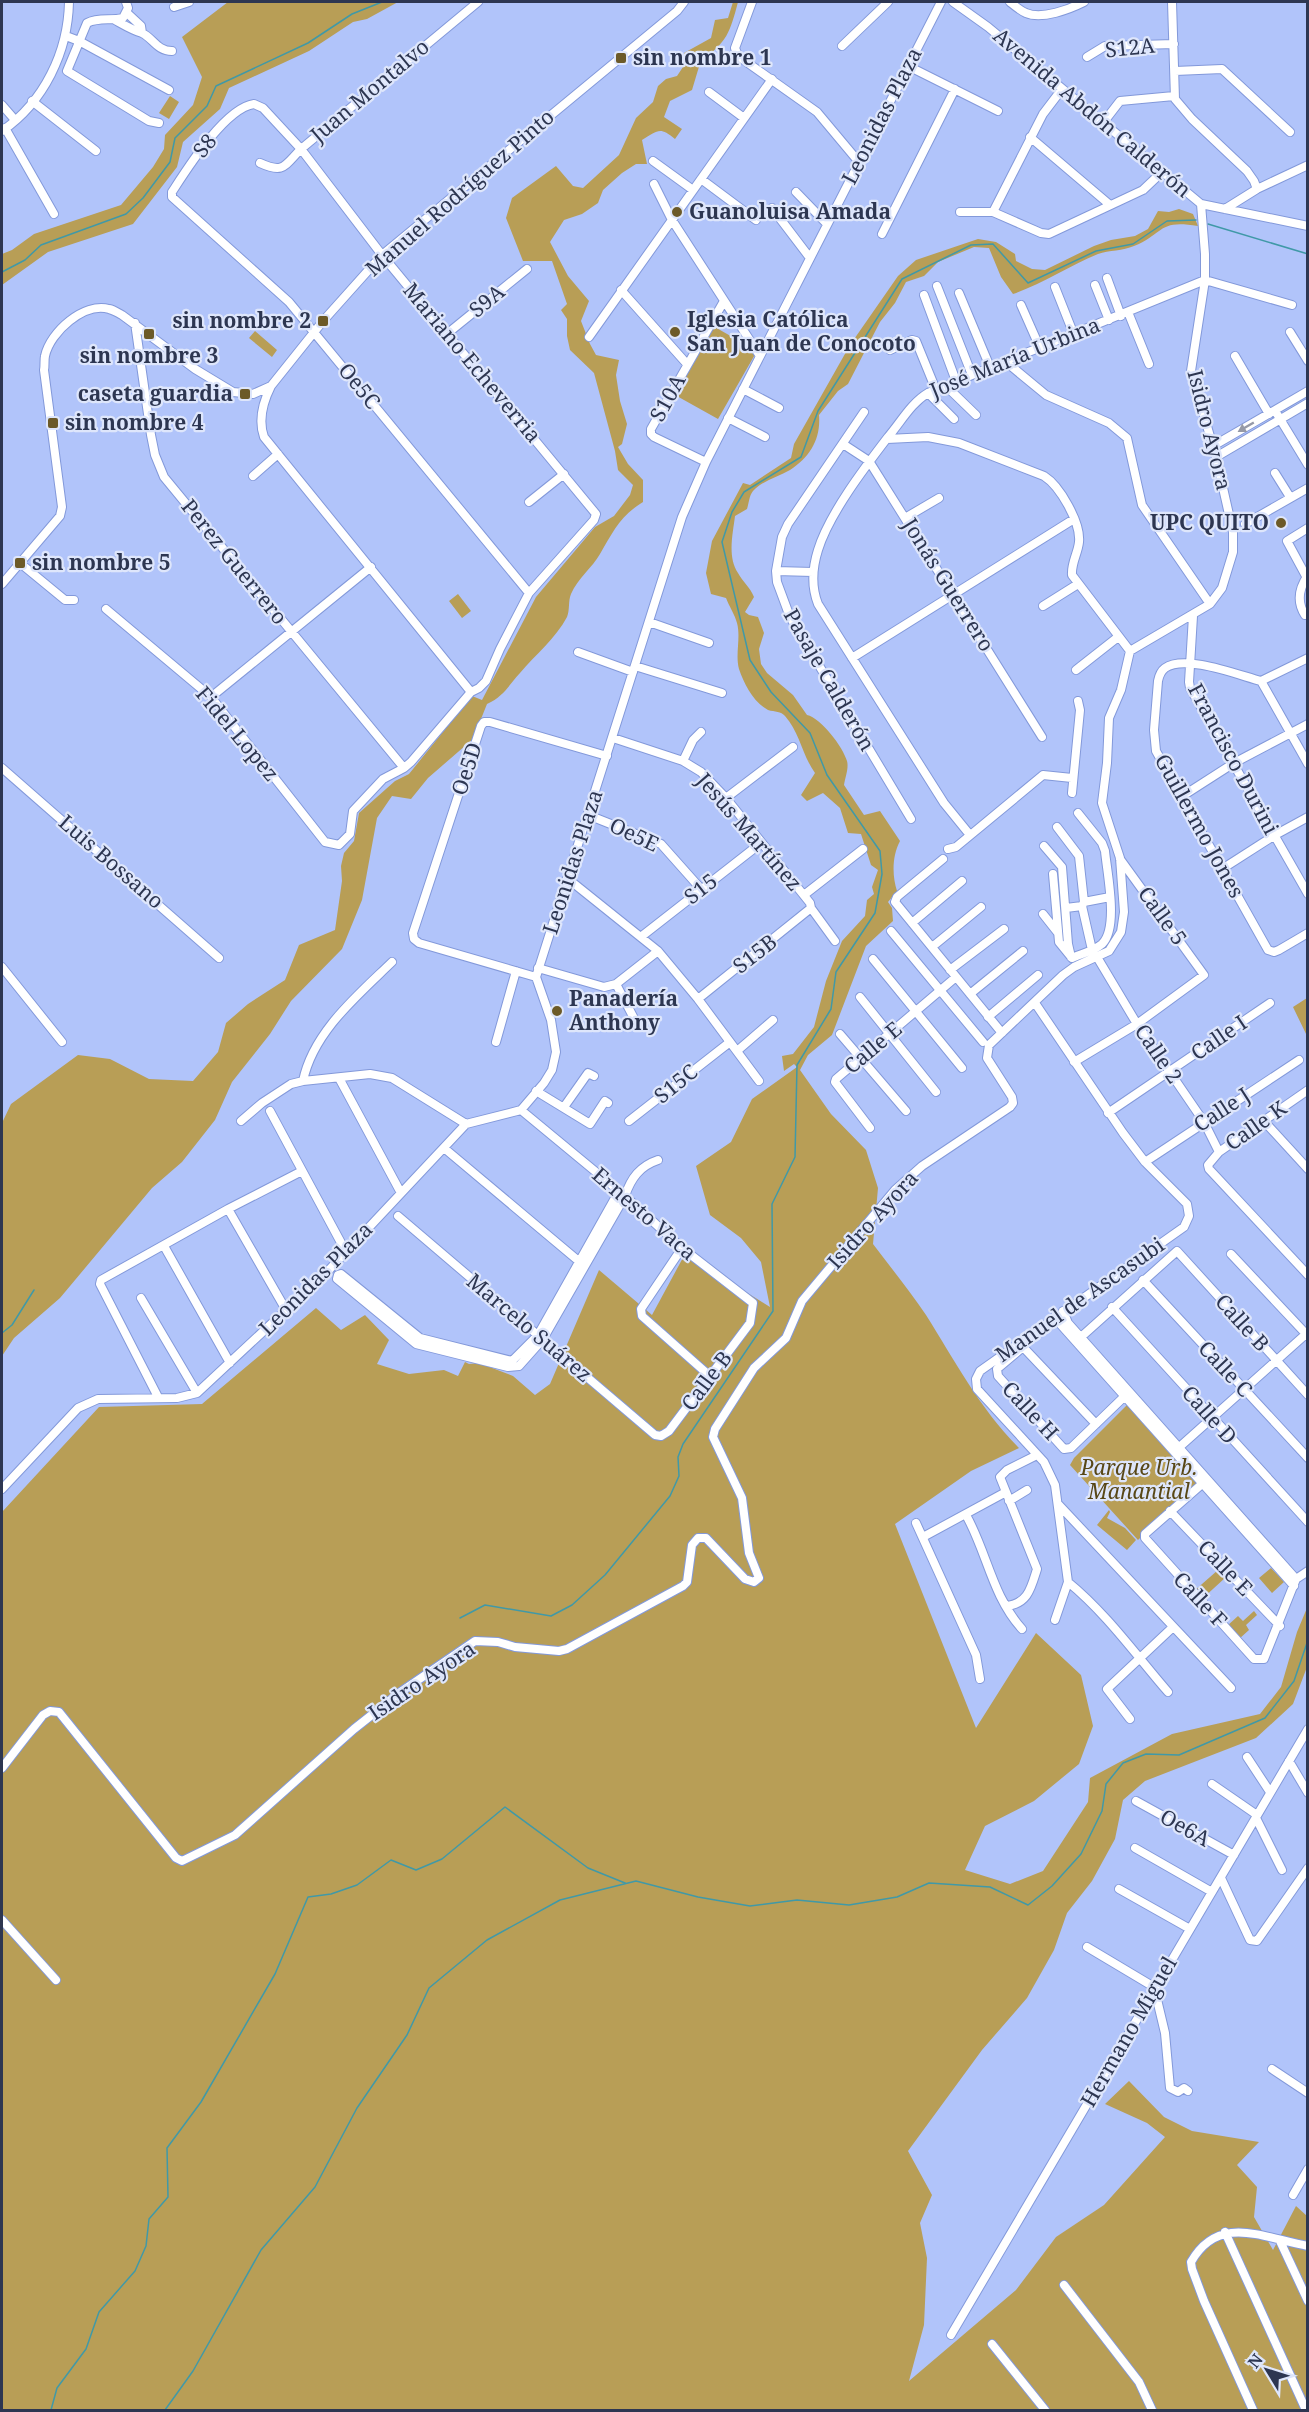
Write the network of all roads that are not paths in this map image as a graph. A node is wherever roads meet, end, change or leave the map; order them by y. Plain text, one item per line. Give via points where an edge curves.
1 (69, 2) edge
2 (126, 2) edge
3 (189, 2) edge
4 (478, 2) edge
5 (684, 2) edge
6 (752, 2) edge
7 (888, 2) edge
8 (941, 2) edge
9 (953, 2) edge
10 (1010, 2) edge
11 (1083, 2) edge
12 (1172, 2) edge
13 (174, 7) dead end
14 (127, 13) junction
15 (115, 20) junction
16 (142, 33) junction
17 (66, 36) junction
18 (79, 41) junction
19 (1174, 44) junction
20 (842, 46) dead end
21 (172, 51) dead end
22 (1087, 57) dead end
23 (908, 66) junction
24 (1175, 71) junction
25 (772, 79) junction
26 (955, 89) junction
27 (1062, 89) junction
28 (169, 90) dead end
29 (709, 93) dead end
30 (1174, 96) junction
31 (32, 101) junction
32 (2, 105) edge
33 (250, 105) joint
34 (998, 111) dead end
35 (744, 118) junction
36 (15, 120) junction
37 (159, 123) dead end
38 (1103, 123) junction
39 (3, 129) edge
40 (1290, 132) dead end
41 (1030, 137) junction
42 (301, 149) junction
43 (96, 151) dead end
44 (652, 161) dead end
45 (858, 161) junction
46 (260, 163) dead end
47 (1308, 165) edge
48 (1162, 172) junction
49 (701, 179) junction
50 (654, 184) dead end
51 (1257, 189) junction
52 (693, 190) junction
53 (796, 192) dead end
54 (172, 197) joint
55 (1201, 204) junction
56 (1110, 205) junction
57 (772, 208) dead end
58 (1225, 208) junction
59 (960, 212) dead end
60 (993, 212) junction
61 (54, 213) dead end
62 (672, 220) junction
63 (756, 220) dead end
64 (827, 224) junction
65 (1308, 226) edge
66 (882, 234) dead end
67 (382, 255) junction
68 (810, 258) junction
69 (527, 269) dead end
70 (1107, 279) dead end
71 (1205, 280) junction
72 (1095, 285) dead end
73 (937, 286) dead end
74 (1055, 287) dead end
75 (621, 290) junction
76 (959, 293) dead end
77 (924, 295) dead end
78 (724, 301) junction
79 (1021, 305) dead end
80 (1292, 305) dead end
81 (1124, 314) junction
82 (1109, 320) junction
83 (135, 323) junction
84 (315, 332) junction
85 (1290, 332) dead end
86 (448, 333) junction
87 (1074, 335) junction
88 (589, 337) dead end
89 (1040, 348) junction
90 (890, 350) dead end
91 (760, 356) junction
92 (1235, 356) dead end
93 (1308, 361) edge
94 (1006, 362) junction
95 (687, 364) junction
96 (1149, 364) dead end
97 (990, 367) junction
98 (972, 375) junction
99 (956, 381) junction
100 (271, 386) junction
101 (946, 386) junction
102 (743, 389) junction
103 (936, 390) junction
104 (1308, 391) edge
105 (928, 393) junction
106 (1308, 403) edge
107 (780, 408) dead end
108 (864, 412) dead end
109 (1272, 412) junction
110 (976, 415) dead end
111 (729, 418) junction
112 (954, 419) dead end
113 (1280, 419) junction
114 (765, 437) dead end
115 (887, 439) junction
116 (843, 444) junction
117 (1213, 446) junction
118 (278, 454) junction
119 (1216, 457) junction
120 (869, 461) junction
121 (706, 462) junction
122 (1308, 465) edge
123 (1275, 473) dead end
124 (564, 474) junction
125 (253, 476) dead end
126 (1308, 488) edge
127 (1290, 497) junction
128 (939, 498) dead end
129 (529, 502) dead end
130 (905, 518) junction
131 (1074, 519) junction
132 (1245, 524) dead end
133 (1308, 528) edge
134 (20, 562) junction
135 (371, 567) junction
136 (776, 571) junction
137 (813, 572) junction
138 (1307, 575) edge
139 (2, 584) edge
140 (1078, 584) junction
141 (529, 593) junction
142 (954, 595) junction
143 (74, 600) dead end
144 (1210, 604) junction
145 (1043, 606) dead end
146 (106, 609) dead end
147 (1308, 614) edge
148 (1193, 616) junction
149 (648, 622) junction
150 (291, 632) junction
151 (1118, 637) junction
152 (709, 643) dead end
153 (1130, 651) junction
154 (578, 652) dead end
155 (852, 658) junction
156 (1308, 658) edge
157 (1190, 663) junction
158 (634, 669) junction
159 (1076, 670) dead end
160 (1261, 681) junction
161 (471, 692) junction
162 (722, 693) dead end
163 (210, 697) junction
164 (1078, 701) dead end
165 (1308, 724) edge
166 (701, 732) dead end
167 (1290, 732) junction
168 (1042, 737) dead end
169 (613, 738) junction
170 (793, 747) dead end
171 (607, 756) junction
172 (683, 761) junction
173 (1234, 763) junction
174 (1308, 764) edge
175 (2, 768) edge
176 (404, 768) junction
177 (1072, 778) junction
178 (1072, 793) dead end
179 (1181, 797) junction
180 (726, 798) junction
181 (1078, 813) dead end
182 (588, 815) junction
183 (1308, 818) edge
184 (910, 819) dead end
185 (1057, 827) dead end
186 (970, 835) junction
187 (1275, 835) junction
188 (761, 843) junction
189 (1044, 846) dead end
190 (863, 849) dead end
191 (948, 849) dead end
192 (1120, 858) junction
193 (943, 860) dead end
194 (1221, 869) junction
195 (1053, 874) dead end
196 (567, 878) junction
197 (962, 881) dead end
198 (701, 888) junction
199 (1308, 894) edge
200 (804, 895) junction
201 (1110, 897) junction
202 (1083, 904) junction
203 (981, 907) dead end
204 (811, 908) junction
205 (1066, 908) junction
206 (1042, 914) dead end
207 (912, 923) junction
208 (1004, 929) dead end
209 (891, 931) dead end
210 (1058, 933) junction
211 (1308, 933) edge
212 (642, 936) junction
213 (835, 941) dead end
214 (932, 947) junction
215 (658, 951) junction
216 (1023, 951) dead end
217 (1094, 953) junction
218 (219, 958) dead end
219 (1072, 958) junction
220 (873, 959) dead end
221 (392, 962) dead end
222 (2, 967) edge
223 (1074, 967) junction
224 (538, 968) junction
225 (950, 970) junction
226 (516, 971) junction
227 (1038, 975) dead end
228 (536, 977) junction
229 (956, 977) junction
230 (616, 984) junction
231 (941, 991) junction
232 (970, 994) junction
233 (860, 997) dead end
234 (698, 999) junction
235 (1035, 1003) junction
236 (1270, 1004) dead end
237 (916, 1012) junction
238 (988, 1017) junction
239 (773, 1020) dead end
240 (1137, 1024) junction
241 (638, 1026) dead end
242 (1002, 1033) junction
243 (840, 1034) dead end
244 (890, 1034) junction
245 (62, 1042) dead end
246 (496, 1042) dead end
247 (983, 1042) dead end
248 (726, 1044) junction
249 (737, 1051) junction
250 (862, 1058) junction
251 (1299, 1060) dead end
252 (1074, 1062) junction
253 (962, 1068) dead end
254 (1170, 1071) junction
255 (594, 1076) dead end
256 (339, 1078) junction
257 (303, 1081) junction
258 (759, 1081) dead end
259 (1308, 1090) edge
260 (536, 1092) junction
261 (936, 1092) dead end
262 (608, 1103) dead end
263 (564, 1107) junction
264 (521, 1110) junction
265 (270, 1111) dead end
266 (906, 1111) dead end
267 (1108, 1113) junction
268 (1263, 1120) junction
269 (241, 1121) dead end
270 (629, 1121) dead end
271 (1204, 1122) junction
272 (466, 1124) junction
273 (870, 1128) dead end
274 (444, 1148) junction
275 (1219, 1152) junction
276 (658, 1160) dead end
277 (1145, 1162) junction
278 (1308, 1169) edge
279 (302, 1171) junction
280 (401, 1193) junction
281 (622, 1193) junction
282 (228, 1209) junction
283 (398, 1216) dead end
284 (164, 1246) junction
285 (682, 1248) junction
286 (346, 1252) junction
287 (1232, 1254) dead end
288 (581, 1263) junction
289 (1308, 1275) edge
290 (1143, 1280) junction
291 (141, 1298) dead end
292 (1112, 1307) junction
293 (286, 1310) junction
294 (1063, 1311) junction
295 (1054, 1317) junction
296 (750, 1323) joint
297 (1307, 1335) edge
298 (540, 1337) junction
299 (1081, 1337) junction
300 (1277, 1361) junction
301 (230, 1362) junction
302 (517, 1363) junction
303 (711, 1377) junction
304 (1244, 1390) junction
305 (196, 1394) junction
306 (1126, 1394) junction
307 (1308, 1395) edge
308 (158, 1397) junction
309 (1213, 1419) junction
310 (1096, 1424) junction
311 (662, 1436) joint
312 (1177, 1450) junction
313 (1037, 1455) junction
314 (1308, 1458) edge
315 (1202, 1484) junction
316 (2, 1489) edge
317 (1028, 1490) dead end
318 (1008, 1496) junction
319 (1058, 1504) junction
320 (1170, 1511) junction
321 (966, 1515) junction
322 (1308, 1522) edge
323 (915, 1523) dead end
324 (923, 1538) junction
325 (1308, 1571) edge
326 (1068, 1582) junction
327 (1295, 1582) junction
328 (1006, 1606) junction
329 (1055, 1620) dead end
330 (1280, 1626) junction
331 (1173, 1627) junction
332 (1022, 1629) dead end
333 (1140, 1659) junction
334 (980, 1679) dead end
335 (1231, 1688) dead end
336 (1168, 1692) dead end
337 (1130, 1719) dead end
338 (1308, 1729) edge
339 (1247, 1757) dead end
340 (1289, 1761) junction
341 (2, 1768) edge
342 (1212, 1784) dead end
343 (1270, 1792) junction
344 (1308, 1793) edge
345 (1136, 1801) dead end
346 (1257, 1817) junction
347 (1135, 1848) dead end
348 (1234, 1855) junction
349 (1308, 1868) edge
350 (1282, 1870) dead end
351 (1221, 1878) junction
352 (1119, 1889) dead end
353 (1212, 1892) junction
354 (2, 1920) edge
355 (1190, 1929) junction
356 (1087, 1947) dead end
357 (56, 1980) dead end
358 (1154, 1987) junction
359 (1272, 2069) dead end
360 (1188, 2091) dead end
361 (1308, 2093) edge
362 (1308, 2169) edge
363 (1293, 2195) dead end
364 (1225, 2232) junction
365 (1280, 2241) junction
366 (1308, 2246) edge
367 (1064, 2285) dead end
368 (1308, 2301) edge
369 (951, 2335) dead end
370 (992, 2344) dead end
371 (1045, 2410) edge
372 (1152, 2410) edge
373 (1253, 2410) edge
374 (1306, 2410) edge

1 - 17 street
2 - 14 street
3 - 13 street
4 - 42 street, Juan Montalvo
5 - 67 street, Manuel Rodríguez Pinto
6 - 25 street via 736,52
7 - 20 street
8 - 23 street, Leonidas Plaza
9 - 27 street, Avenida Abdón Calderón
10 - 11 street via 1035,15
12 - 19 street
14 - 15 street
14 - 16 street via 141,26
15 - 16 street via 135,33
15 - 18 street via 100,18 87,23
16 - 21 street via 160,48
17 - 18 street
17 - 31 street via 54,69
18 - 28 street
18 - 37 street via 67,71 70,75
19 - 22 street, S12A via 1105,46
19 - 24 street
23 - 26 street
23 - 45 street, Leonidas Plaza
24 - 30 street
24 - 40 street via 1222,69
25 - 35 street
25 - 45 street via 820,115
26 - 34 street
26 - 66 street
27 - 38 street, Avenida Abdón Calderón
27 - 41 street
29 - 35 street
30 - 38 street via 1120,101
30 - 51 street via 1182,109 1247,171
31 - 36 street
31 - 43 street
32 - 36 street
33 - 42 street, Mariano Echeverria via 260,105
33 - 54 street, S8 via 239,110 203,145
35 - 49 street
36 - 39 street
38 - 48 street, Avenida Abdón Calderón
39 - 61 street
41 - 56 street
41 - 60 street
42 - 46 street, Juan Montalvo via 279,169
42 - 67 street, Mariano Echeverria
44 - 52 street
45 - 64 street, Leonidas Plaza
47 - 51 street
48 - 55 street, Avenida Abdón Calderón
48 - 56 street via 1143,190
49 - 52 street
49 - 63 street
50 - 62 street
51 - 58 street
52 - 62 street
53 - 64 street
54 - 84 street, Oe5C via 276,289
55 - 58 street, Avenida Abdón Calderón
55 - 71 street, Isidro Ayora
56 - 60 street via 1045,234
57 - 68 street
58 - 65 street, Avenida Abdón Calderón
59 - 60 street
62 - 75 street
62 - 78 street
64 - 68 street, Leonidas Plaza
67 - 84 street, Manuel Rodríguez Pinto
67 - 86 street, Mariano Echeverria
68 - 91 street, Leonidas Plaza
69 - 86 street, S9A
70 - 81 street
71 - 80 street
71 - 81 street, José María Urbina
71 - 117 street, Isidro Ayora via 1191,371
72 - 82 street
73 - 98 street
74 - 87 street
75 - 88 street
75 - 95 street
76 - 97 street
77 - 99 street
78 - 91 street
78 - 95 street, S10A
79 - 89 street
81 - 82 street, José María Urbina
81 - 96 street
82 - 87 street, José María Urbina
83 - 100 street via 187,364 233,392 253,394
83 - 134 street via 109,309 85,311 61,330 45,354 63,507 60,516
83 - 150 street, Perez Guerrero via 151,435 164,477
84 - 100 street, Manuel Rodríguez Pinto
84 - 141 street, Oe5C
85 - 93 street
86 - 124 street, Mariano Echeverria
87 - 89 street, José María Urbina
89 - 94 street, José María Urbina
90 - 103 street via 916,341
91 - 102 street, Leonidas Plaza
92 - 109 street
94 - 97 street, José María Urbina
94 - 144 street via 1046,395 1109,423 1127,438 1142,505
95 - 121 street, S10A via 651,434
97 - 98 street, José María Urbina
98 - 99 street, José María Urbina
99 - 101 street, José María Urbina
100 - 118 street via 261,429
101 - 103 street, José María Urbina
101 - 110 street
102 - 107 street
102 - 111 street, Leonidas Plaza
103 - 105 street, José María Urbina
104 - 109 street
105 - 112 street
105 - 115 street, José María Urbina via 916,401
106 - 113 street
108 - 116 street, Pasaje Calderón
109 - 113 street
109 -> 117 street
111 - 114 street
111 - 121 street, Leonidas Plaza
113 - 119 street
113 - 122 street
115 - 120 street, José María Urbina
115 - 131 street via 928,437 959,443 1044,476 1059,489
116 - 120 street, Jonás Guerrero
116 - 136 street, Pasaje Calderón via 788,524 778,551
117 - 119 street, Isidro Ayora
118 - 125 street
118 - 135 street
119 - 144 street, Isidro Ayora via 1233,532 1233,552 1222,588
120 - 130 street, Jonás Guerrero
120 - 137 street, José María Urbina via 825,532
121 - 149 street, Leonidas Plaza via 682,517
123 - 127 street
124 - 129 street
124 - 141 street, Mariano Echeverria via 596,514
126 - 127 street
127 - 132 street
128 - 130 street
130 - 142 street, Jonás Guerrero
131 - 140 street via 1080,541 1071,572
131 - 142 street
133 - 138 street via 1287,541
134 - 139 street
134 - 143 street via 61,597
135 - 150 street
135 - 161 street
136 - 137 street
136 - 184 street, Pasaje Calderón via 790,617
137 - 155 street, José María Urbina via 818,604
138 - 147 street via 1299,605
140 - 145 street
140 - 151 street
141 - 161 street via 486,681
142 - 155 street
142 - 168 street, Jonás Guerrero
144 - 148 street, Isidro Ayora
146 - 163 street, Fidel Lopez
148 - 153 street, Isidro Ayora
148 - 157 street, Francisco Durini
149 - 152 street
149 - 158 street, Leonidas Plaza
150 - 163 street
150 - 176 street, Perez Guerrero
151 - 153 street
151 - 159 street
153 - 192 street, Isidro Ayora via 1121,690 1109,718 1102,803
154 - 158 street
155 - 186 street, José María Urbina via 944,803
156 - 160 street
157 - 160 street
157 - 173 street, Francisco Durini via 1190,688
157 - 179 street, Guillermo Jones via 1166,667 1160,674 1154,730 1156,751
158 - 162 street
158 - 169 street, Leonidas Plaza
160 - 167 street
161 - 176 street
163 - 176 street, Fidel Lopez via 329,844 339,845 347,839 353,811 383,779
164 - 177 street
165 - 167 street
166 - 172 street
167 - 173 street
167 - 174 street
169 - 171 street, Leonidas Plaza
169 - 172 street, Jesús Martínez
170 - 180 street
171 - 182 street, Leonidas Plaza
171 - 226 street, Oe5D via 490,722 481,726 413,933 419,943
172 - 180 street, Jesús Martínez via 701,772
173 - 179 street
173 - 187 street, Francisco Durini
175 - 218 street, Luis Bossano
177 - 178 street
177 - 186 street via 1043,775
179 - 194 street, Guillermo Jones
180 - 188 street, Jesús Martínez
181 - 201 street via 1104,846
182 - 196 street, Leonidas Plaza
182 - 198 street, Oe5E via 661,844
183 - 187 street
185 - 202 street, Calle 2 via 1079,856
186 - 191 street
187 - 194 street
187 - 199 street, Francisco Durini
188 - 198 street, S15
188 - 200 street, Jesús Martínez
189 - 205 street via 1062,867
190 - 200 street
192 - 217 street, Isidro Ayora via 1124,912 1121,932 1108,951
192 - 240 street, Calle 5 via 1204,975
193 - 207 street via 897,897 897,906
194 - 211 street, Guillermo Jones via 1268,950 1279,950
195 - 210 street
196 - 212 street
196 - 224 street, Leonidas Plaza
197 - 207 street
198 - 212 street, S15
200 - 204 street, Jesús Martínez
201 - 202 street
201 - 217 street via 1108,933
202 - 205 street
202 - 217 street, Calle 2
203 - 214 street
204 - 213 street, Jesús Martínez
204 - 234 street, S15B
205 - 219 street
206 - 210 street
207 - 214 street
208 - 225 street
209 - 231 street
210 - 219 street via 1060,944
212 - 215 street
214 - 225 street
215 - 230 street
215 - 234 street
216 - 232 street
217 - 219 street
217 - 223 street, Isidro Ayora
217 - 240 street, Calle 2
219 - 223 street
220 - 237 street
221 - 257 street via 329,1028 306,1068
222 - 245 street
223 - 235 street, Isidro Ayora
224 - 228 street, Leonidas Plaza
224 - 230 street via 604,987
225 - 229 street
226 - 228 street
226 - 246 street
227 - 238 street
228 - 260 street via 551,1020 556,1053 552,1070
229 - 231 street, Calle E
229 - 232 street
230 - 241 street
231 - 237 street, Calle E
231 - 247 street
232 - 238 street
233 - 244 street
234 - 248 street
235 - 242 street, Isidro Ayora
235 - 252 street, Manuel de Ascasubi
236 - 254 street, Calle I
237 - 244 street, Calle E
237 - 253 street
238 - 242 street
239 - 249 street
240 - 252 street
240 - 254 street, Calle 2
242 - 341 street, Isidro Ayora via 989,1045 987,1058 1013,1103 922,1166 895,1190 802,1301 786,1338 754,1368 715,1429 713,1437 742,1498 749,1553 759,1578 754,1582 746,1579 706,1538 698,1538 692,1545 687,1582 683,1586 567,1649 475,1641 354,1729 235,1835 182,1861 59,1712 43,1715
243 - 250 street
244 - 250 street, Calle E
244 - 261 street
248 - 249 street
248 - 270 street, S15C
249 - 258 street
250 - 266 street
250 - 273 street, Calle E via 835,1082
251 - 271 street, Calle J
252 - 267 street, Manuel de Ascasubi
254 - 267 street, Calle I
254 - 271 street, Calle 2
255 - 263 street via 588,1073
256 - 257 street
256 - 272 street via 370,1074 389,1078
256 - 280 street
257 - 269 street via 275,1094
259 - 268 street, Calle K
260 - 263 street
260 - 264 street
262 - 263 street via 604,1101 590,1124
264 - 272 street
264 - 281 street, Ernesto Vaca
265 - 279 street
267 - 277 street, Manuel de Ascasubi
268 - 275 street, Calle K
268 - 278 street
271 - 275 street, Calle 2
271 - 277 street, Calle J
272 - 274 street, Leonidas Plaza
274 - 280 street, Leonidas Plaza
274 - 288 street
275 - 289 street, Calle K via 1209,1169
276 - 281 street via 638,1170
277 - 294 street, Manuel de Ascasubi via 1187,1204 1189,1216 1184,1227
279 - 282 street
279 - 286 street
280 - 286 street, Leonidas Plaza
281 - 285 street, Ernesto Vaca
281 - 288 street
282 - 284 street
282 - 293 street
283 - 298 street, Marcelo Suárez
284 - 301 street
284 - 308 street via 100,1282
285 - 296 street, Ernesto Vaca via 753,1303
285 - 303 street via 640,1309 642,1316
286 - 293 street, Leonidas Plaza
287 - 297 street
288 - 298 street
290 - 292 street
290 - 300 street, Calle B via 1177,1251
290 - 304 street, Calle C
291 - 305 street
292 - 299 street
292 - 309 street, Calle D
293 - 301 street, Leonidas Plaza
294 - 295 street, Manuel de Ascasubi
294 - 299 street
295 - 306 street
295 - 313 street, Manuel de Ascasubi via 980,1371 976,1379 977,1389
296 - 303 street, Calle B
297 - 300 street
298 - 302 street
298 - 311 street, Marcelo Suárez via 655,1435
299 - 306 street
300 - 304 street
300 - 307 street, Calle B
301 - 305 street, Leonidas Plaza
302 - 302 street via 420,1338 338,1275 416,1344 508,1367
303 - 311 street, Calle B
304 - 309 street
304 - 314 street, Calle C
305 - 308 street
306 - 310 street
306 - 312 street
308 - 316 street via 98,1399 78,1408
309 - 312 street
309 - 322 street, Calle D
310 - 310 street, Calle H via 1023,1347 997,1369 996,1373 1064,1449 1071,1448
312 - 315 street
312 - 327 street
313 - 318 street via 1003,1473 1001,1481
313 - 319 street, Manuel de Ascasubi via 1052,1475
315 - 320 street
315 - 327 street
317 - 318 street
318 - 321 street
318 - 328 street via 1037,1569 1029,1595 1018,1605
319 - 326 street, Manuel de Ascasubi
319 - 331 street
320 - 330 street, Calle E
320 - 330 street, Calle F via 1145,1534 1146,1541 1254,1659 1264,1659
321 - 324 street
321 - 328 street via 993,1584
323 - 324 street
324 - 334 street via 976,1655
325 - 327 street
326 - 329 street, Manuel de Ascasubi
326 - 333 street
327 - 330 street
328 - 332 street
331 - 333 street
331 - 335 street
333 - 336 street
333 - 337 street via 1107,1689
338 - 340 street, Hermano Miguel
339 - 343 street
340 - 343 street, Hermano Miguel
340 - 344 street
342 - 346 street
343 - 346 street, Hermano Miguel
345 - 348 street, Oe6A
346 - 348 street, Hermano Miguel
346 - 350 street
347 - 353 street
348 - 351 street, Hermano Miguel
349 - 351 street via 1253,1942
351 - 353 street, Hermano Miguel
352 - 355 street
353 - 355 street, Hermano Miguel
354 - 357 street
355 - 358 street, Hermano Miguel
356 - 358 street
358 - 360 street via 1165,2033 1170,2088
358 - 369 street, Hermano Miguel
359 - 361 street
362 - 363 street
364 - 365 street
364 - 373 street via 1202,2247 1191,2262 1192,2269
364 - 374 street
365 - 366 street
365 - 368 street
367 - 372 street via 1139,2382
370 - 371 street

